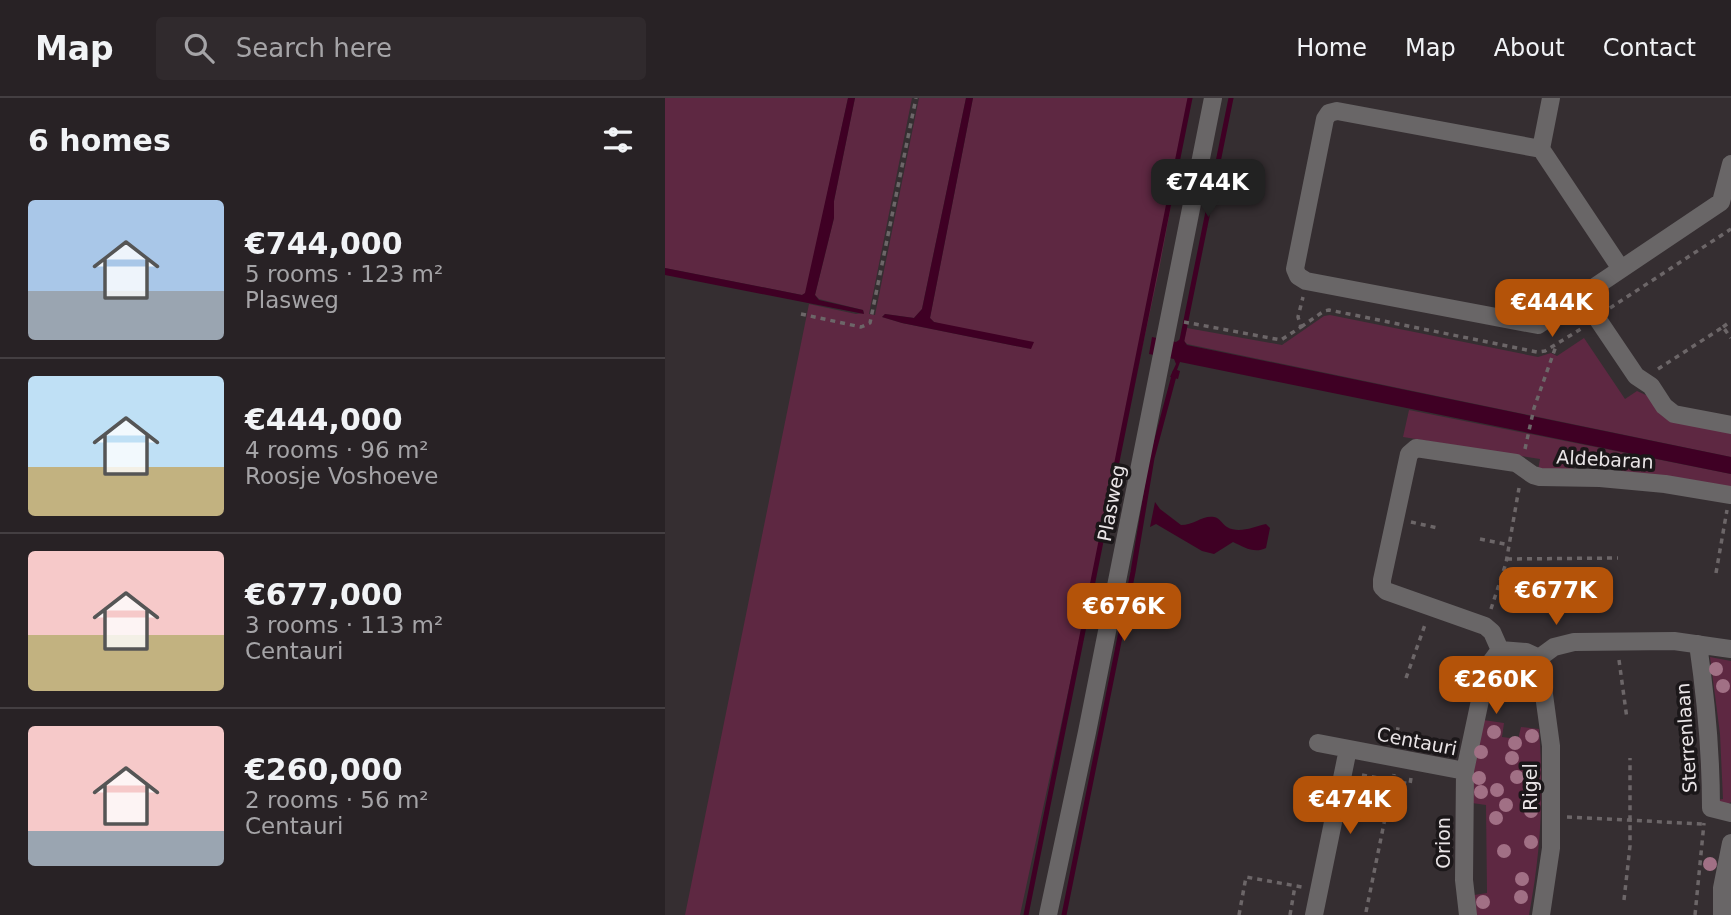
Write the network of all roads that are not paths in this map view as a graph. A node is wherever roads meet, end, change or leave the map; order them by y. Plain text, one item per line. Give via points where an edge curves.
1 (1213, 98) edge
2 (1551, 98) edge
3 (1541, 149) junction
4 (1731, 164) edge
5 (1621, 270) junction
6 (1582, 296) junction
7 (1731, 425) edge
8 (1730, 495) edge
9 (1698, 644) junction
10 (1731, 649) edge
11 (1500, 650) junction
12 (1539, 658) junction
13 (1318, 743) dead end
14 (1348, 749) junction
15 (1465, 771) junction
16 (1731, 813) edge
17 (1731, 843) edge
18 (1726, 911) edge
19 (1048, 915) edge
20 (1314, 915) edge
21 (1468, 915) edge
22 (1541, 915) edge

1 - 19 street, Plasweg
2 - 3 street
3 - 5 street
3 - 6 street via 1329,113 1295,268 1302,279 1538,325
4 - 5 street via 1721,202
5 - 6 street
6 - 7 street via 1636,376 1651,386 1664,406 1674,414
8 - 11 street, Aldebaran via 1665,484 1540,477 1516,463 1416,448 1409,454 1383,587 1485,626
9 - 10 street
9 - 12 street via 1574,642 1554,647
9 - 16 street, Sterrenlaan via 1711,764 1708,816
11 - 12 street
11 - 15 street, Centauri via 1482,691
12 - 22 street, Rigel via 1551,746 1551,848
13 - 14 street, Centauri
14 - 15 street, Centauri
14 - 20 street
15 - 21 street, Orion
17 - 18 street via 1722,888

